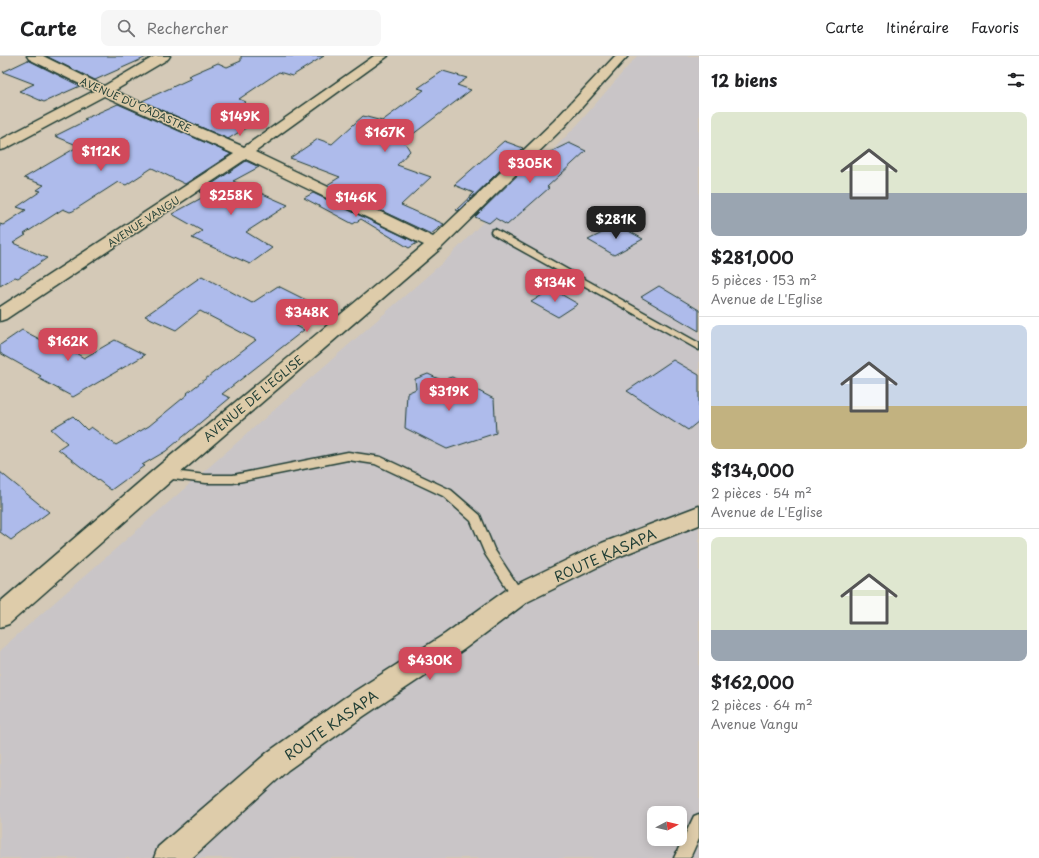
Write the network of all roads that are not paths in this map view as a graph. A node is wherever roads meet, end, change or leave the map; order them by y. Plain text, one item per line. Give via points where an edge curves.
1 (33, 56) edge
2 (164, 56) edge
3 (382, 56) edge
4 (622, 56) edge
5 (104, 91) junction
6 (0, 146) edge
7 (245, 153) junction
8 (495, 232) dead end
9 (435, 244) junction
10 (0, 315) edge
11 (699, 347) edge
12 (164, 474) junction
13 (699, 515) edge
14 (518, 595) junction
15 (0, 617) edge
16 (699, 820) edge
17 (169, 858) edge
18 (682, 858) edge

1 - 5 street, AVENUE DU CADASTRE
2 - 5 street
3 - 7 street, AVENUE VANGU
4 - 9 street, AVENUE DE L'EGLISE via 559,124
5 - 6 street
5 - 7 street, AVENUE DU CADASTRE
7 - 9 street, AVENUE DU CADASTRE
7 - 10 street, AVENUE VANGU
8 - 11 lane
9 - 12 street, AVENUE DE L'EGLISE
12 - 14 lane via 233,479 348,456 377,460 447,493 476,518 489,551
12 - 15 street, AVENUE DE L'EGLISE
13 - 14 main road, ROUTE KASAPA via 610,550
14 - 17 main road, ROUTE KASAPA via 454,642 354,707 278,761
16 - 18 lane

